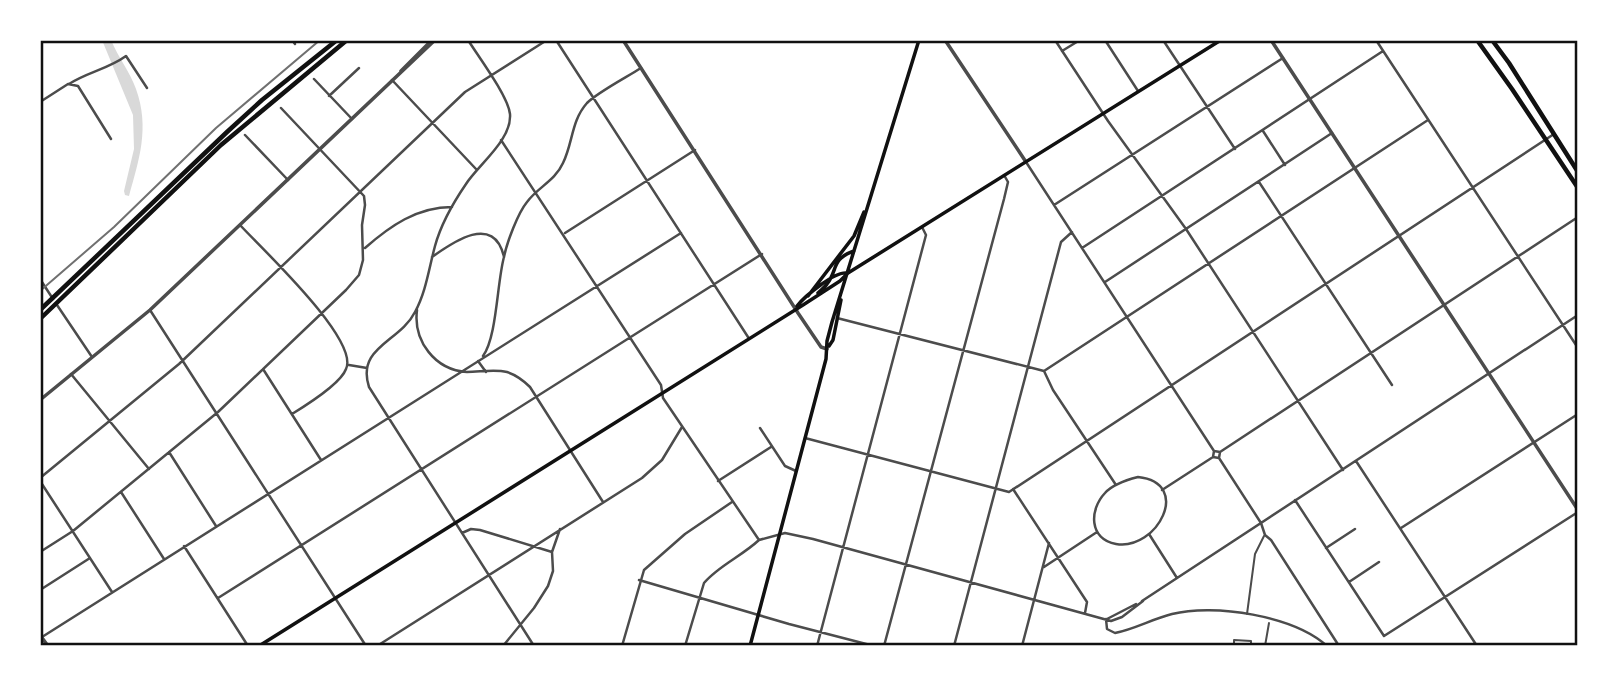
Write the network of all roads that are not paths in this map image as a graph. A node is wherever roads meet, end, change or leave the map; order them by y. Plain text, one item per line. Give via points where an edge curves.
1 (292, 40) edge
2 (337, 40) edge
3 (347, 40) edge
4 (434, 40) edge
5 (468, 40) edge
6 (547, 40) edge
7 (556, 40) edge
8 (623, 40) edge
9 (919, 40) edge
10 (953, 40) edge
11 (1055, 40) edge
12 (1080, 40) edge
13 (1105, 40) edge
14 (1163, 40) edge
15 (1221, 40) edge
16 (1271, 40) edge
17 (1376, 40) edge
18 (1479, 40) edge
19 (1492, 40) edge
20 (946, 42) edge
21 (295, 44) dead end
22 (1062, 51) junction
23 (1383, 51) junction
24 (1283, 58) junction
25 (1180, 66) junction
26 (359, 68) dead end
27 (641, 68) junction
28 (490, 76) junction
29 (314, 79) dead end
30 (392, 80) junction
31 (72, 84) junction
32 (147, 88) dead end
33 (1138, 92) junction
34 (329, 96) junction
35 (594, 99) junction
36 (1310, 100) junction
37 (40, 102) edge
38 (1207, 107) junction
39 (281, 108) dead end
40 (1103, 113) junction
41 (352, 119) junction
42 (1428, 120) junction
43 (432, 123) junction
44 (1263, 131) junction
45 (1332, 133) junction
46 (1555, 134) junction
47 (245, 135) dead end
48 (111, 139) dead end
49 (1546, 140) junction
50 (502, 141) junction
51 (320, 149) junction
52 (1235, 149) junction
53 (695, 150) junction
54 (1133, 155) junction
55 (1026, 162) junction
56 (1285, 165) junction
57 (1355, 168) junction
58 (476, 169) junction
59 (1578, 172) edge
60 (1004, 175) junction
61 (288, 180) junction
62 (647, 181) junction
63 (1259, 182) junction
64 (1472, 188) junction
65 (1578, 188) edge
66 (360, 191) junction
67 (537, 193) junction
68 (1163, 196) junction
69 (1054, 205) junction
70 (452, 207) junction
71 (867, 208) junction
72 (1282, 216) junction
73 (1578, 217) edge
74 (240, 225) junction
75 (922, 227) junction
76 (1186, 229) junction
77 (1072, 232) junction
78 (564, 233) junction
79 (681, 233) junction
80 (1400, 237) junction
81 (364, 248) junction
82 (1082, 248) junction
83 (854, 251) junction
84 (762, 254) junction
85 (432, 257) junction
86 (504, 257) junction
87 (1518, 257) junction
88 (1209, 264) junction
89 (280, 268) junction
90 (848, 273) junction
91 (40, 279) edge
92 (830, 279) junction
93 (1105, 282) junction
94 (715, 284) junction
95 (1326, 284) junction
96 (597, 285) junction
97 (808, 296) junction
98 (816, 297) junction
99 (59, 298) junction
100 (419, 304) junction
101 (1445, 305) junction
102 (50, 306) junction
103 (796, 307) junction
104 (40, 310) edge
105 (150, 310) junction
106 (323, 312) junction
107 (1578, 315) edge
108 (836, 317) junction
109 (1127, 317) junction
110 (40, 319) edge
111 (1563, 325) junction
112 (1254, 332) junction
113 (901, 334) junction
114 (631, 337) junction
115 (748, 337) junction
116 (828, 348) junction
117 (1578, 348) edge
118 (965, 350) junction
119 (1371, 353) junction
120 (92, 357) junction
121 (183, 360) junction
122 (479, 360) junction
123 (348, 365) junction
124 (367, 368) junction
125 (1028, 368) junction
126 (263, 369) junction
127 (1044, 370) junction
128 (461, 371) junction
129 (486, 372) junction
130 (71, 374) junction
131 (1489, 374) junction
132 (1392, 385) dead end
133 (1172, 386) junction
134 (662, 391) junction
135 (536, 396) junction
136 (40, 400) edge
137 (1299, 401) junction
138 (218, 412) junction
139 (292, 414) junction
140 (1578, 414) edge
141 (388, 417) junction
142 (110, 421) junction
143 (682, 427) junction
144 (760, 428) dead end
145 (805, 438) junction
146 (1087, 440) junction
147 (1535, 443) junction
148 (771, 447) junction
149 (570, 450) junction
150 (1214, 451) junction
151 (169, 452) junction
152 (1220, 452) junction
153 (869, 455) junction
154 (1213, 457) junction
155 (1219, 458) junction
156 (321, 460) junction
157 (1356, 461) junction
158 (149, 469) junction
159 (420, 470) junction
160 (1343, 470) junction
161 (796, 471) junction
162 (932, 472) junction
163 (40, 479) edge
164 (718, 482) junction
165 (1116, 485) junction
166 (995, 489) junction
167 (1013, 489) junction
168 (1162, 490) junction
169 (121, 492) junction
170 (268, 493) junction
171 (1295, 500) junction
172 (603, 502) junction
173 (732, 502) junction
174 (1578, 511) edge
175 (455, 522) junction
176 (1261, 523) junction
177 (216, 526) junction
178 (1400, 528) junction
179 (560, 529) junction
180 (1354, 529) dead end
181 (73, 531) junction
182 (1097, 532) junction
183 (462, 533) junction
184 (1149, 534) junction
185 (779, 535) junction
186 (1265, 535) junction
187 (759, 540) junction
188 (1049, 543) junction
189 (302, 544) junction
190 (184, 546) junction
191 (533, 546) junction
192 (844, 547) junction
193 (1326, 548) junction
194 (40, 552) edge
195 (552, 552) junction
196 (1058, 557) junction
197 (90, 558) junction
198 (164, 559) junction
199 (1379, 562) dead end
200 (906, 564) junction
201 (1042, 568) junction
202 (488, 575) junction
203 (1177, 578) junction
204 (639, 580) junction
205 (971, 581) junction
206 (1348, 582) junction
207 (40, 590) edge
208 (112, 592) junction
209 (335, 597) junction
210 (699, 597) junction
211 (1445, 597) junction
212 (218, 598) junction
213 (1034, 598) junction
214 (1085, 612) junction
215 (1247, 614) junction
216 (758, 615) junction
217 (1106, 619) junction
218 (1269, 623) dead end
219 (520, 625) junction
220 (821, 632) junction
221 (41, 636) edge
222 (503, 645) edge
223 (48, 646) edge
224 (248, 646) edge
225 (259, 646) edge
226 (366, 646) edge
227 (377, 646) edge
228 (534, 646) edge
229 (622, 646) edge
230 (685, 646) edge
231 (750, 646) edge
232 (817, 646) edge
233 (874, 646) edge
234 (884, 646) edge
235 (954, 646) edge
236 (1021, 646) edge
237 (1234, 646) edge
238 (1251, 646) edge
239 (1265, 646) edge
240 (1327, 646) edge
241 (1339, 646) edge
242 (1477, 646) edge

1 - 21 street
2 - 99 main road via 227,132
3 - 99 main road via 221,145
4 - 30 street
5 - 28 street
6 - 28 street
7 - 35 street
8 - 27 street
9 - 71 main road
10 - 20 street
11 - 22 street
12 - 22 street
13 - 33 street
14 - 25 street
15 - 25 main road
16 - 24 street
17 - 23 street
18 - 49 main road
19 - 46 main road
20 - 55 street
22 - 40 street
23 - 36 street
23 - 42 street
24 - 36 street
24 - 38 street
25 - 33 main road
25 - 38 street
26 - 34 street
27 - 35 street
27 - 53 street
28 - 43 street
28 - 50 street via 509,108 510,121
29 - 34 street
30 - 41 street
30 - 43 street
31 - 32 street via 124,58
31 - 37 street
31 - 48 street
33 - 40 main road
34 - 41 street
35 - 62 street
35 - 67 street via 575,121 558,172
36 - 44 street
36 - 45 street
38 - 52 street
38 - 54 street
39 - 51 street
40 - 54 street
40 - 55 main road
41 - 51 street
42 - 57 street
42 - 64 street
43 - 58 street
43 - 66 street
44 - 52 street
44 - 56 street
45 - 56 street
45 - 57 street
46 - 49 street
46 - 59 main road
47 - 61 street
49 - 64 street
49 - 65 main road
50 - 58 street
50 - 67 street
51 - 61 street
51 - 66 street
52 - 68 street
53 - 62 street
53 - 84 street
54 - 68 street
54 - 69 street
55 - 60 main road
55 - 69 street
56 - 63 street
57 - 72 street
57 - 80 street
58 - 70 street
60 - 75 main road
60 - 118 street via 1008,182
61 - 74 street
62 - 78 street
62 - 79 street
63 - 72 street
63 - 76 street
64 - 80 street
64 - 87 street
66 - 81 street via 365,205
66 - 89 street
67 - 78 street
67 - 86 street via 522,210
68 - 76 street
68 - 82 street
69 - 77 street
70 - 81 street via 405,218
70 - 85 street
71 - 83 main road
71 - 97 main road via 854,236
72 - 88 street
72 - 95 street
73 - 87 street
74 - 89 street
74 - 105 street
75 - 90 main road
75 - 113 street via 926,235
76 - 88 street
76 - 93 street
77 - 82 street
77 - 125 street via 1061,242
78 - 96 street
79 - 94 street
79 - 96 street
80 - 95 street
80 - 101 street
81 - 106 street via 359,275
82 - 93 street
83 - 90 main road
83 - 92 main road via 839,261
84 - 94 street
84 - 103 street
85 - 86 street via 457,239 478,234 496,241
85 - 100 street
86 - 122 street via 490,341
87 - 101 street
87 - 111 street
88 - 109 street
88 - 112 street
89 - 106 street
89 - 121 street
90 - 92 main road
90 - 98 main road
90 - 108 main road
91 - 120 street
92 - 97 main road
92 - 98 main road
93 - 109 street
94 - 114 street
94 - 115 street
95 - 112 street
95 - 119 street
96 - 114 street
96 - 122 street
97 - 103 main road
98 - 103 main road
99 - 102 main road
100 - 124 street via 405,327 375,351
100 - 128 street via 416,322 423,345 440,363
101 - 119 street
101 - 131 street
102 - 104 main road
102 - 110 main road
103 - 115 main road
103 - 116 street via 821,347
105 - 120 street
105 - 121 street
106 - 123 street via 346,350
106 - 126 street
107 - 111 street
108 - 113 street
108 - 116 main road
109 - 127 street
109 - 133 street
111 - 117 street
111 - 131 street
112 - 133 street
112 - 137 street
113 - 118 street
113 - 153 street
114 - 134 street
114 - 135 street
115 - 134 main road
116 - 145 main road
118 - 125 street
118 - 162 street
119 - 132 street
119 - 137 street
120 - 130 street
121 - 138 street
121 - 142 street
122 - 128 street
122 - 129 street
123 - 124 street
123 - 139 street via 343,375
124 - 141 street via 369,387
125 - 127 street
125 - 166 street
126 - 138 street
126 - 139 street
127 - 146 street
128 - 129 street
128 - 141 street
129 - 135 street via 515,375
130 - 136 street
130 - 142 street
131 - 147 street
131 - 157 street
133 - 146 street
133 - 150 street
134 - 143 street
134 - 149 main road
135 - 149 street
135 - 159 street
137 - 152 street
137 - 160 street
138 - 151 street
138 - 170 street
139 - 156 street
140 - 147 street
141 - 156 street
141 - 159 street
142 - 158 street
142 - 163 street
143 - 164 street
143 - 172 street via 657,466
144 - 148 street
145 - 153 street
145 - 161 main road
146 - 165 street
146 - 167 street
147 - 174 street
147 - 178 street
148 - 161 street via 786,467
148 - 164 street
149 - 172 street
149 - 175 main road
150 - 152 street
150 - 154 street
151 - 158 street
151 - 177 street
152 - 155 street
153 - 162 street
153 - 192 street
154 - 155 street
154 - 168 street
155 - 176 street
156 - 170 street
157 - 160 street
157 - 178 street
158 - 169 street
159 - 175 street
159 - 189 street
160 - 171 street
161 - 185 main road
162 - 166 street
162 - 200 street
163 - 181 street
164 - 173 street
165 - 168 street via 1142,478
165 - 182 street via 1095,507
166 - 167 street
166 - 205 street
167 - 188 street
168 - 184 street via 1164,515
169 - 181 street
169 - 198 street
170 - 177 street
170 - 189 street
171 - 176 street
171 - 193 street
172 - 179 street
173 - 187 street
173 - 204 street via 674,543
174 - 211 street
175 - 183 street
175 - 209 main road
176 - 186 street
176 - 203 street
177 - 190 street
178 - 211 street
179 - 191 street
179 - 195 street
180 - 193 street
181 - 194 street
181 - 197 street
182 - 184 street via 1120,544
182 - 196 street
183 - 191 street via 480,530
183 - 202 street
184 - 203 street
185 - 187 street
185 - 192 street
185 - 216 main road
186 - 215 street via 1255,554
186 - 241 street
187 - 210 street via 707,579
188 - 196 street
188 - 201 street
189 - 209 street
189 - 212 street
190 - 198 street
190 - 212 street
191 - 195 street
191 - 202 street
192 - 200 street
192 - 220 street
193 - 206 street
195 - 219 street via 548,586
196 - 201 street
196 - 214 street via 1087,602
197 - 207 street
197 - 208 street
198 - 208 street
199 - 206 street
200 - 205 street
200 - 234 street
201 - 213 street
202 - 219 street
202 - 227 street
203 - 217 street
204 - 210 street
204 - 229 street
205 - 213 street
205 - 235 street
206 - 211 street via 1384,635
208 - 221 street
209 - 225 main road
209 - 226 street
210 - 216 street
210 - 230 street
211 - 242 street
212 - 224 street
213 - 214 street
213 - 236 street
214 - 217 street
215 - 217 street via 1174,614 1115,633 1107,629
215 - 240 street via 1290,625
216 - 220 street
216 - 231 main road
218 - 239 street
219 - 222 street
219 - 228 street
220 - 232 street
220 - 233 street
221 - 223 street
237 - 238 street via 1234,640 1251,641

